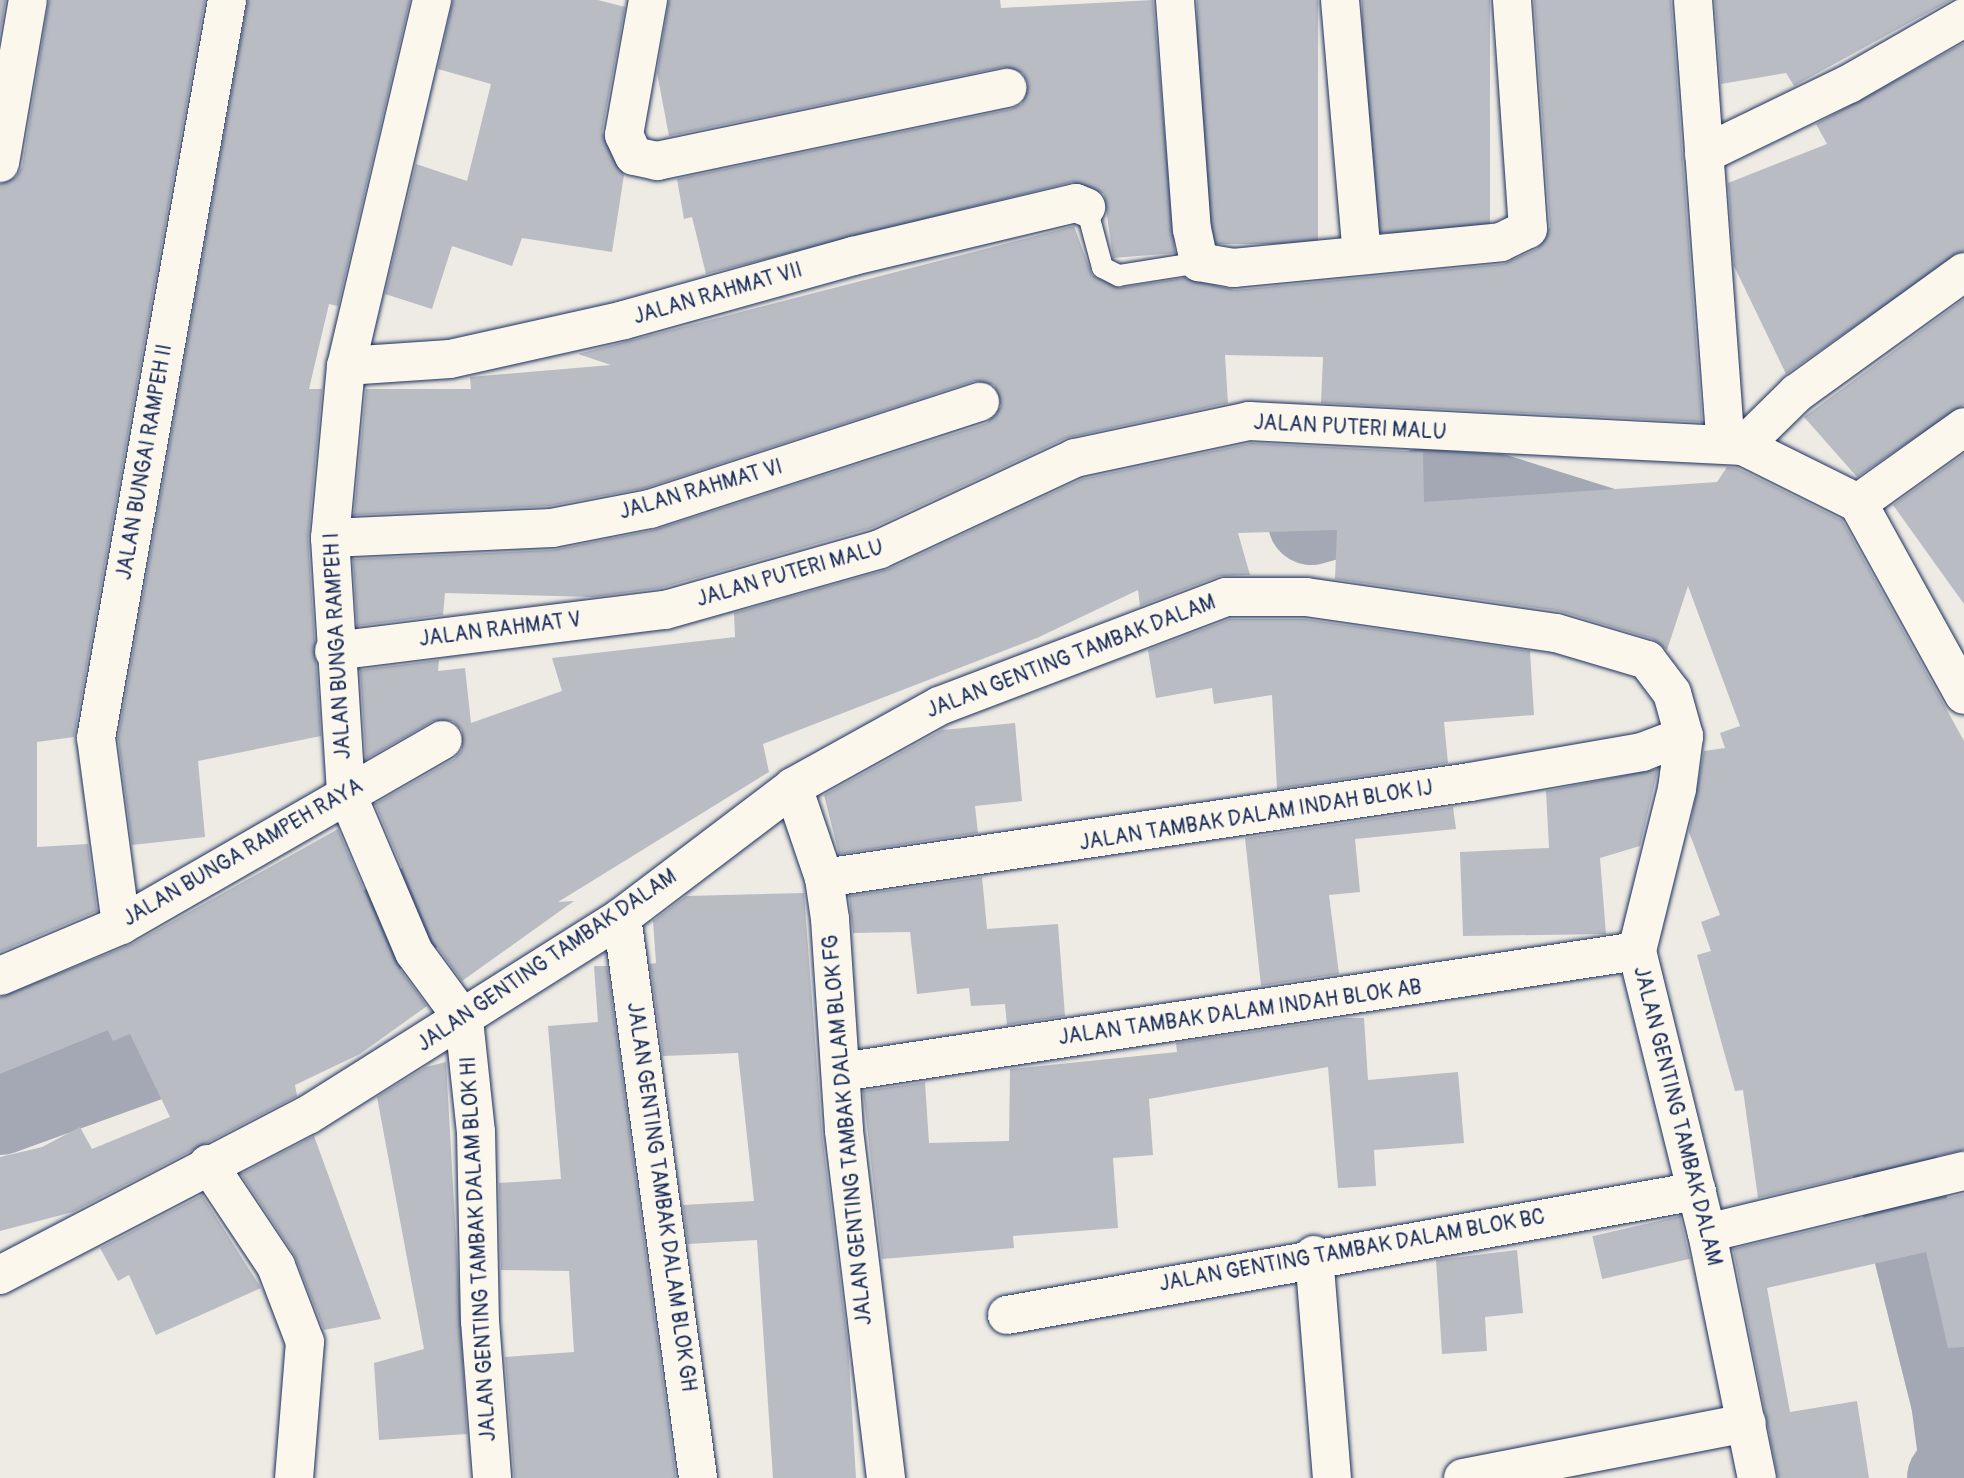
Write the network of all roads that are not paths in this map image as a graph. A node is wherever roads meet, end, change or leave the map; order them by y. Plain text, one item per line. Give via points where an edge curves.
1 (27, 0) edge
2 (227, 0) edge
3 (432, 0) edge
4 (648, 0) edge
5 (1175, 0) edge
6 (1340, 0) edge
7 (1512, 0) edge
8 (1693, 0) edge
9 (1964, 18) edge
10 (1007, 88) dead end
11 (1704, 154) junction
12 (0, 163) edge
13 (1086, 207) joint
14 (1362, 255) junction
15 (1199, 262) junction
16 (1964, 272) edge
17 (346, 366) junction
18 (981, 402) dead end
19 (1964, 427) edge
20 (1734, 443) junction
21 (1858, 503) junction
22 (330, 538) junction
23 (665, 610) joint
24 (1953, 642) edge
25 (334, 651) junction
26 (1964, 695) edge
27 (1684, 736) junction
28 (443, 740) dead end
29 (793, 787) junction
30 (346, 792) junction
31 (824, 878) junction
32 (622, 917) junction
33 (121, 925) junction
34 (1637, 951) junction
35 (0, 976) edge
36 (464, 1020) junction
37 (842, 1072) junction
38 (208, 1164) junction
39 (1964, 1171) edge
40 (1698, 1191) junction
41 (1707, 1233) junction
42 (1314, 1255) junction
43 (0, 1275) edge
44 (1007, 1315) dead end
45 (1747, 1423) junction
46 (294, 1478) edge
47 (492, 1478) edge
48 (698, 1478) edge
49 (886, 1478) edge
50 (1332, 1478) edge
51 (1463, 1478) edge
52 (1757, 1478) edge

1 - 12 street
2 - 33 street, JALAN BUNGAI RAMPEH II via 96,738
3 - 17 street, JALAN BUNGA RAMPEH I
4 - 10 street via 624,135 634,156 657,161
5 - 15 street
6 - 14 street
7 - 14 street via 1528,229 1501,242
8 - 11 street
9 - 11 street via 1849,84
11 - 20 street
13 - 15 lane via 1102,268 1118,275
13 - 17 street, JALAN RAHMAT VII via 1076,203 853,256 624,320 450,359
14 - 15 street via 1233,268
16 - 20 street
17 - 22 street, JALAN BUNGA RAMPEH I
18 - 22 street, JALAN RAHMAT VI via 650,509 552,528
19 - 21 street
20 - 21 street
20 - 23 street, JALAN PUTERI MALU via 1563,440 1250,421 1075,458 880,549
21 - 24 street
22 - 25 street, JALAN BUNGA RAMPEH I
23 - 25 street, JALAN RAHMAT V
24 - 26 street
25 - 30 street, JALAN BUNGA RAMPEH I
27 - 29 street, JALAN GENTING TAMBAK DALAM via 1672,693 1647,660 1556,633 1456,618 1306,597 1226,597 939,706
27 - 31 street, JALAN TAMBAK DALAM INDAH BLOK IJ via 1642,752 1470,782
27 - 34 street, JALAN GENTING TAMBAK DALAM via 1668,833
28 - 30 street, JALAN BUNGA RAMPEH RAYA
29 - 31 street, JALAN GENTING TAMBAK DALAM BLOK FG
29 - 32 street, JALAN GENTING TAMBAK DALAM
30 - 33 street, JALAN BUNGA RAMPEH RAYA
30 - 36 street, JALAN BUNGA RAMPEH I via 414,952
31 - 37 street, JALAN GENTING TAMBAK DALAM BLOK FG
32 - 36 street, JALAN GENTING TAMBAK DALAM
32 - 48 street, JALAN GENTING TAMBAK DALAM BLOK GH
33 - 35 street, JALAN BUNGA RAMPEH RAYA
34 - 37 street, JALAN TAMBAK DALAM INDAH BLOK AB
34 - 40 street, JALAN GENTING TAMBAK DALAM
36 - 38 street, JALAN GENTING TAMBAK DALAM via 308,1115
36 - 47 street, JALAN GENTING TAMBAK DALAM BLOK HI via 476,1132 480,1321
37 - 49 street, JALAN GENTING TAMBAK DALAM BLOK FG via 863,1312
38 - 43 street, JALAN GENTING TAMBAK DALAM via 47,1255
38 - 46 street via 276,1266 305,1342
39 - 41 street
40 - 41 street, JALAN GENTING TAMBAK DALAM
40 - 42 street, JALAN GENTING TAMBAK DALAM BLOK BC
41 - 45 street, JALAN GENTING TAMBAK DALAM
42 - 44 street, JALAN GENTING TAMBAK DALAM BLOK BC
42 - 50 street
45 - 51 street
45 - 52 street, JALAN GENTING TAMBAK DALAM

